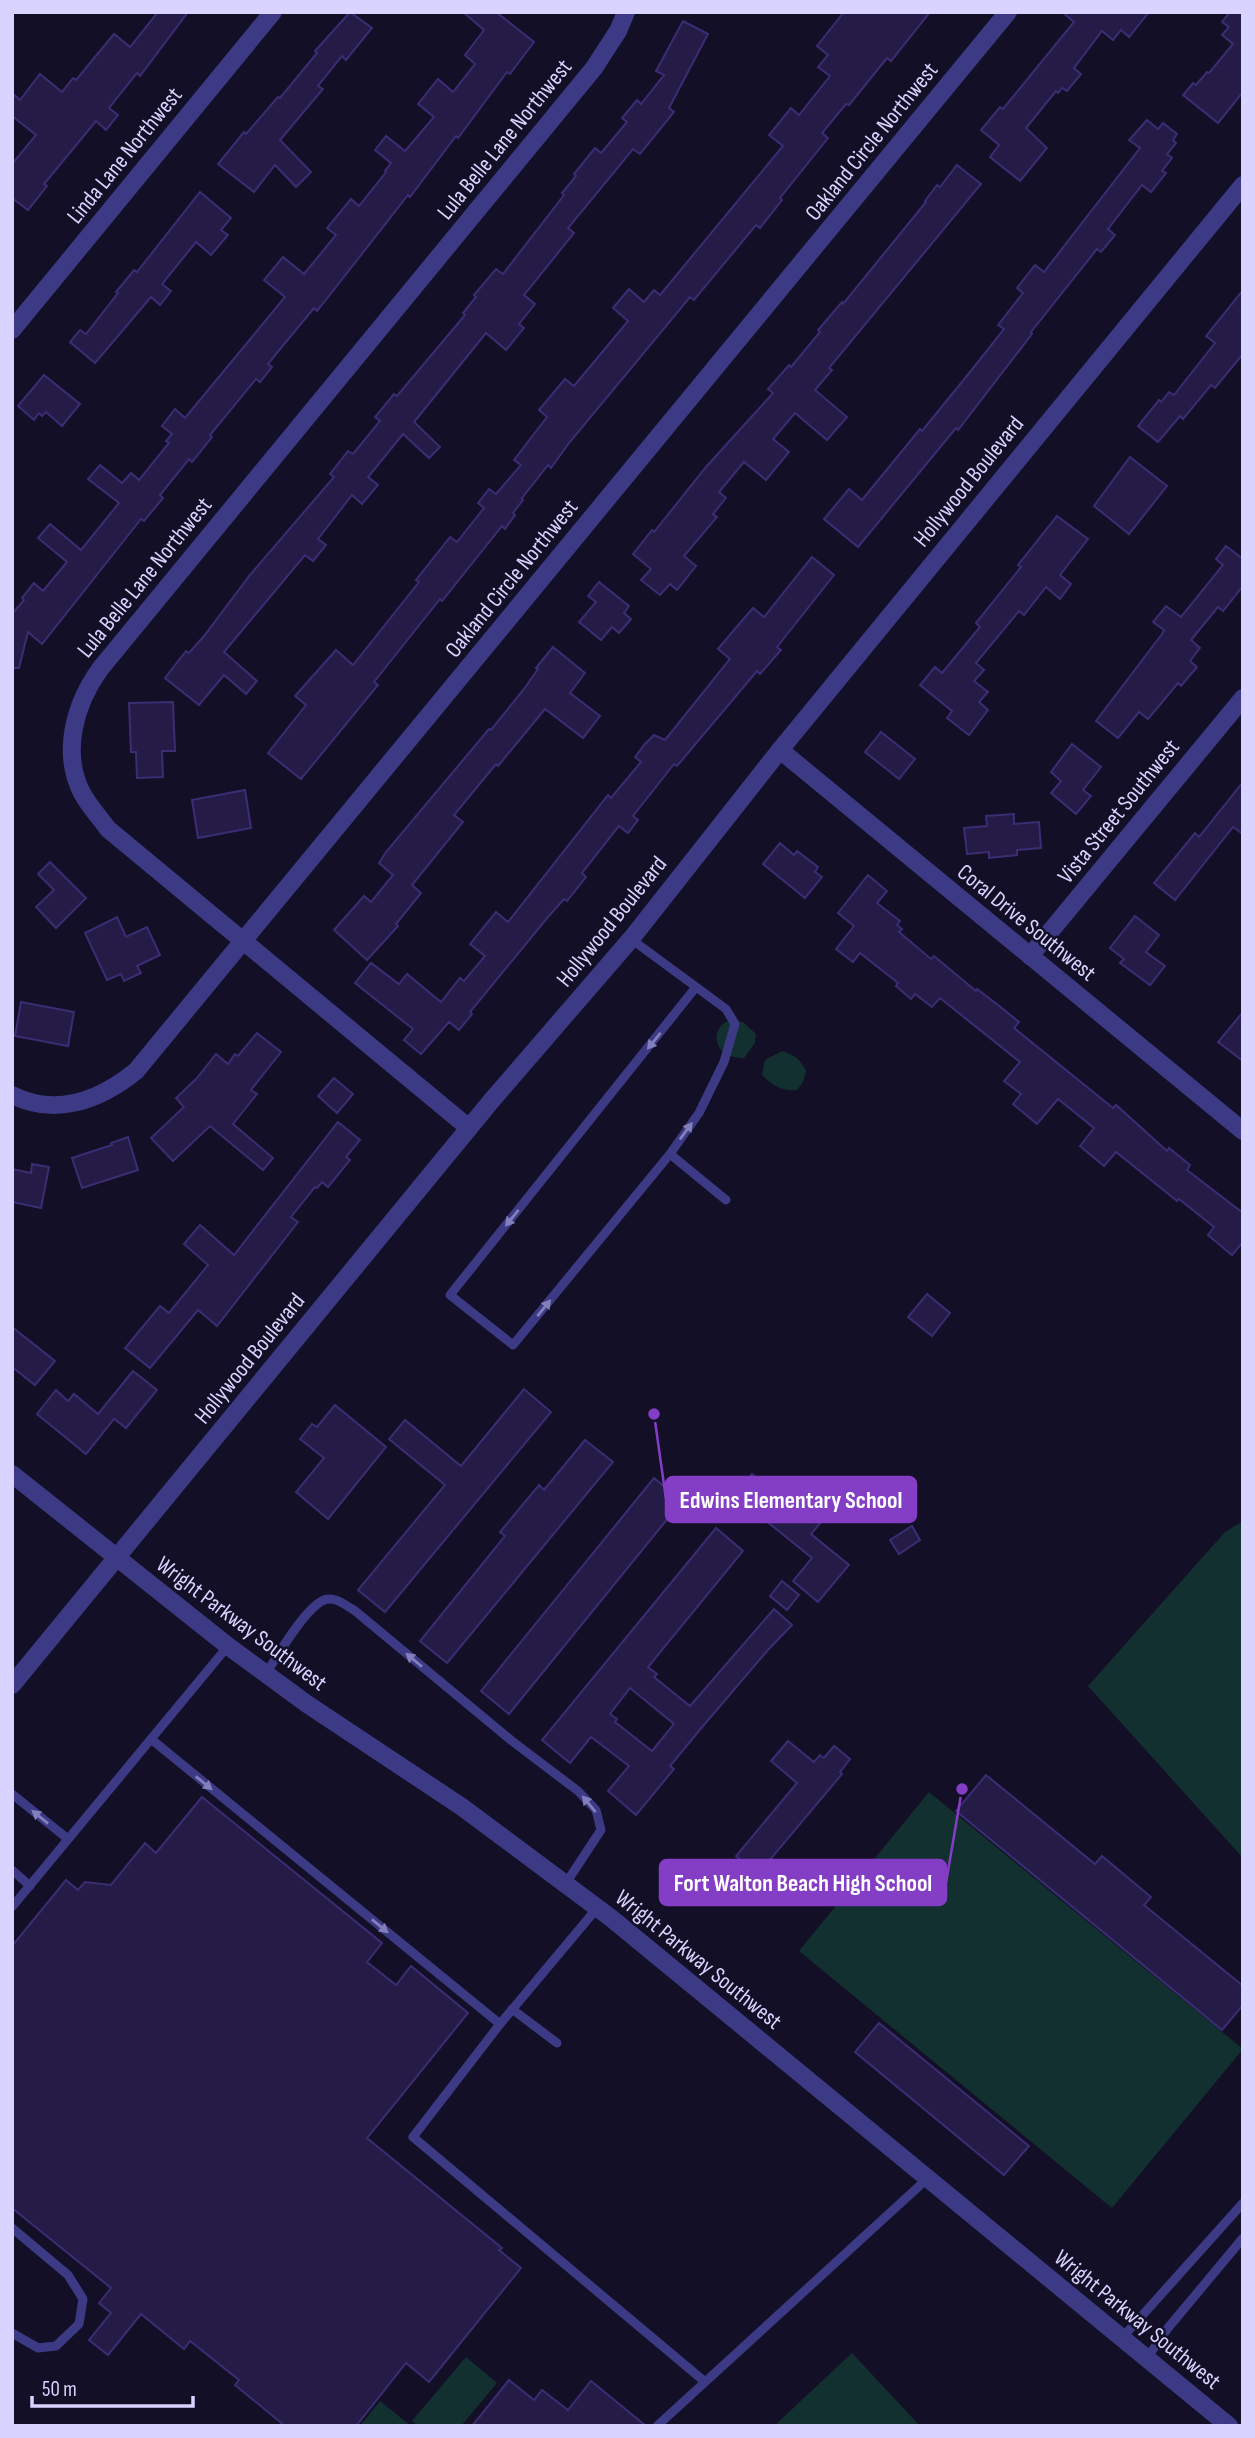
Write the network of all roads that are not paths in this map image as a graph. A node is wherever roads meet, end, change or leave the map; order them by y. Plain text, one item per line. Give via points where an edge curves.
1 (273, 12) edge
2 (626, 12) edge
3 (1008, 12) edge
4 (1243, 185) edge
5 (12, 330) edge
6 (1243, 698) edge
7 (780, 750) junction
8 (631, 939) junction
9 (243, 942) junction
10 (1030, 956) junction
11 (696, 987) junction
12 (12, 1094) edge
13 (469, 1128) junction
14 (1243, 1131) edge
15 (670, 1154) junction
16 (726, 1200) dead end
17 (12, 1474) edge
18 (116, 1559) junction
19 (228, 1646) junction
20 (266, 1674) junction
21 (12, 1685) edge
22 (151, 1740) junction
23 (12, 1794) edge
24 (68, 1839) junction
25 (12, 1870) edge
26 (566, 1883) junction
27 (30, 1886) junction
28 (12, 1907) edge
29 (598, 1908) junction
30 (512, 2009) junction
31 (500, 2024) junction
32 (557, 2043) dead end
33 (928, 2178) junction
34 (1243, 2203) edge
35 (12, 2228) edge
36 (1243, 2238) edge
37 (12, 2333) edge
38 (1122, 2338) junction
39 (1147, 2358) junction
40 (704, 2381) junction
41 (657, 2426) edge
42 (1229, 2426) edge

1 - 5 street, Linda Lane Northwest
2 - 9 street, Lula Belle Lane Northwest via 594,68 100,669 79,707 72,746 82,793 108,829
3 - 9 street, Oakland Circle Northwest
4 - 7 street, Hollywood Boulevard
6 - 10 street, Vista Street Southwest
7 - 8 street, Hollywood Boulevard
7 - 10 street, Coral Drive Southwest
8 - 11 lane
8 - 13 street, Hollywood Boulevard
9 - 12 street, Oakland Circle Northwest via 136,1071 117,1087 64,1105 41,1105
9 - 13 street, Lula Belle Lane Northwest
10 - 14 street, Coral Drive Southwest
15 -> 11 lane via 699,1114 724,1062 735,1024 726,1009
11 -> 15 lane via 450,1295 513,1345
13 - 18 street, Hollywood Boulevard
15 - 16 lane
17 - 18 street, Wright Parkway Southwest
18 - 19 street, Wright Parkway Southwest
18 - 21 street, Hollywood Boulevard
19 - 20 street, Wright Parkway Southwest
19 - 22 lane
20 - 26 street, Wright Parkway Southwest
26 -> 20 lane via 601,1830 596,1810 354,1610 336,1600 324,1600 307,1614
22 - 24 lane
22 -> 31 lane
24 -> 23 lane
24 - 27 lane
25 - 27 lane
26 - 29 street, Wright Parkway Southwest
27 - 28 lane
29 - 30 lane
29 - 33 street, Wright Parkway Southwest
30 - 31 lane
30 - 32 lane
31 - 40 lane via 412,2137
33 - 38 street, Wright Parkway Southwest
33 - 40 lane
34 - 38 lane
35 - 37 lane via 68,2275 83,2300 79,2324 56,2346 38,2348
36 - 39 lane
38 - 39 street, Wright Parkway Southwest
39 - 42 street, Wright Parkway Southwest
40 - 41 lane

